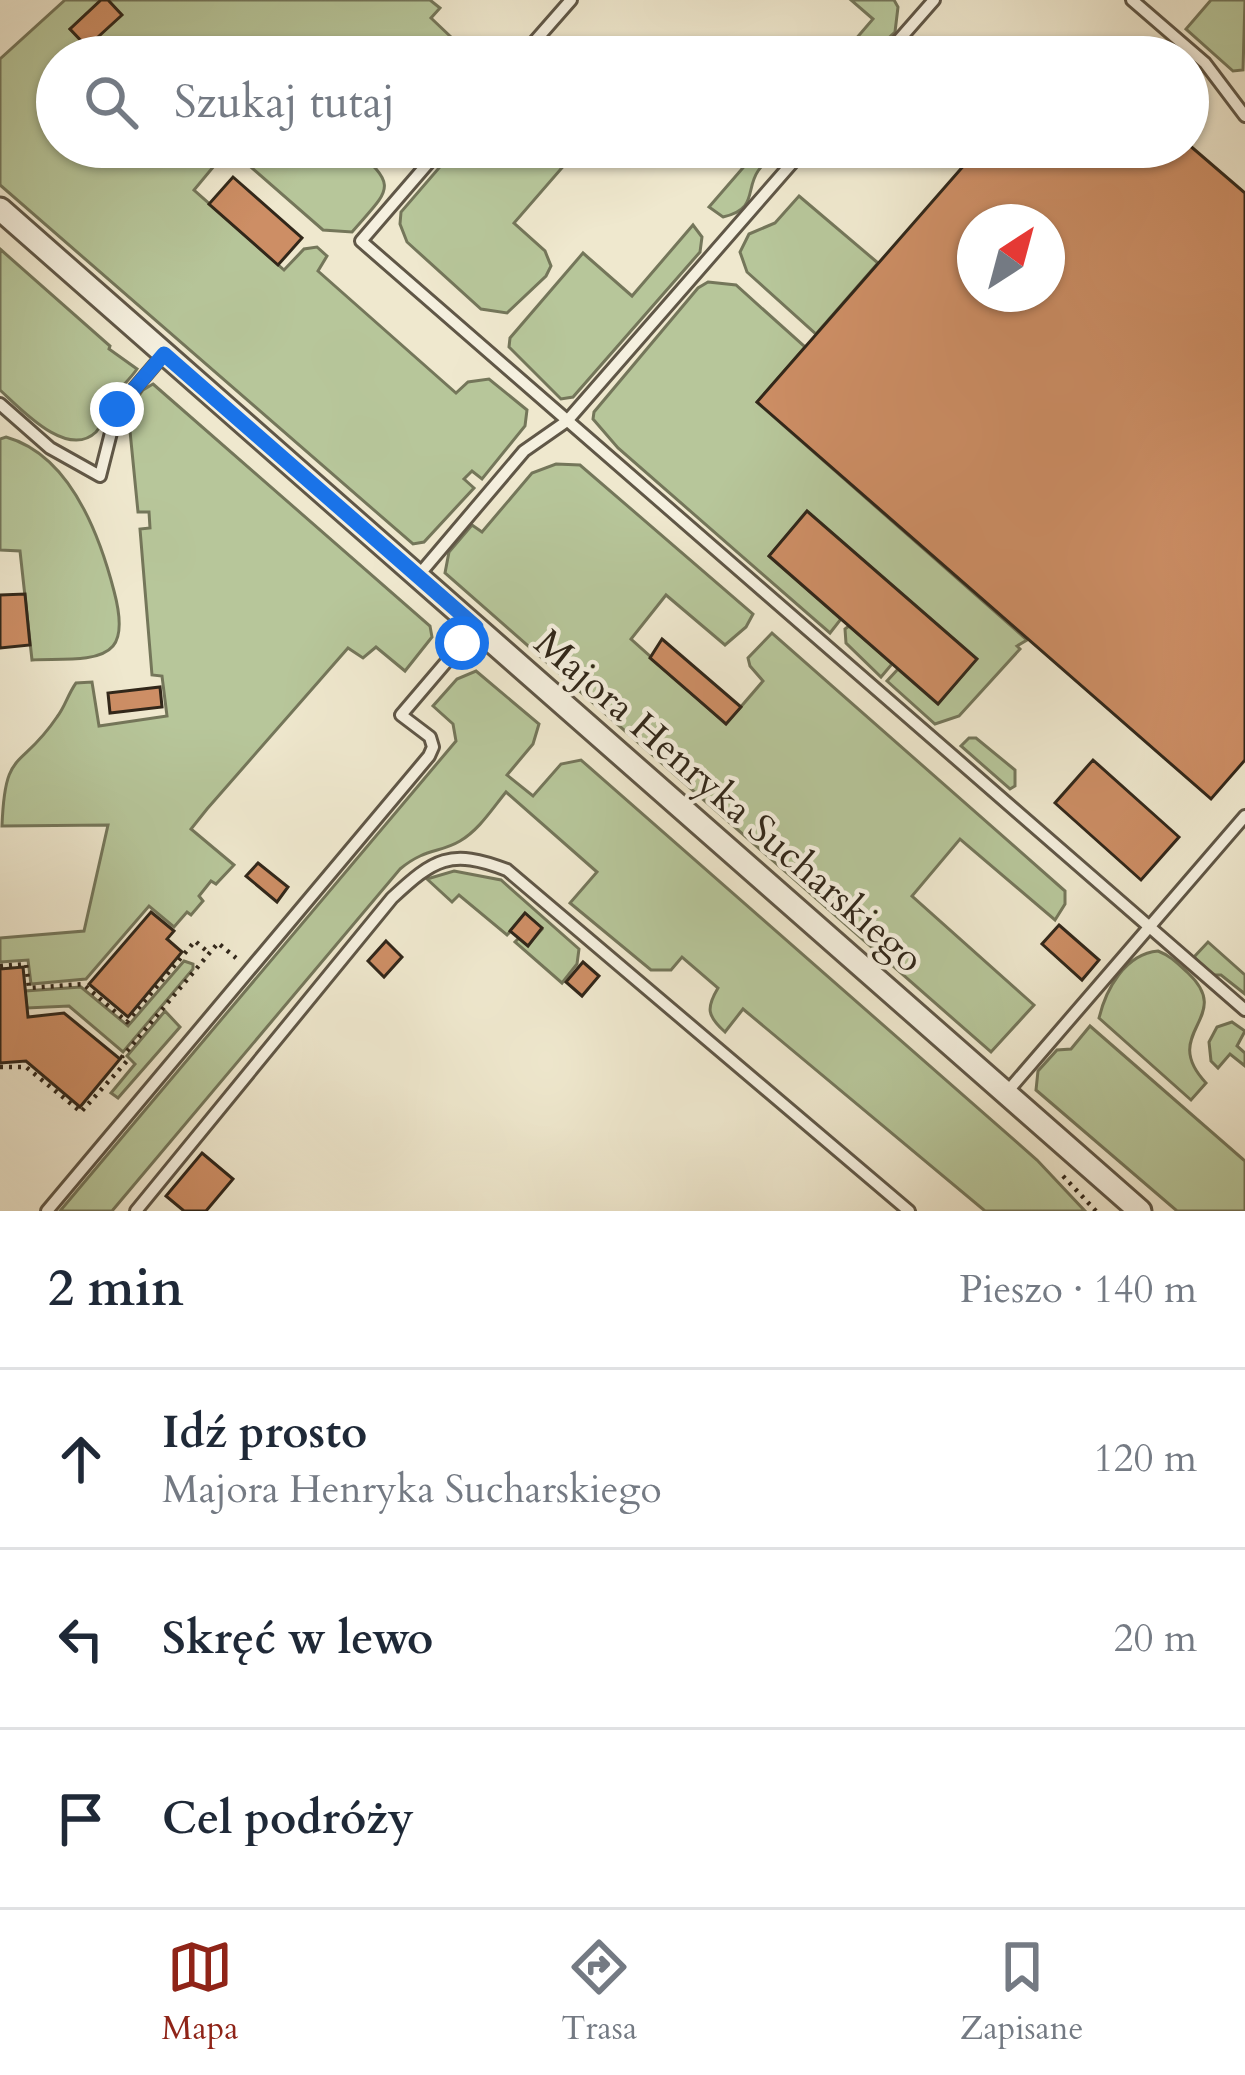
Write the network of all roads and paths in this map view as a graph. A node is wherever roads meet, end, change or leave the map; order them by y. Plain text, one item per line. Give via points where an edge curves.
1 (571, 0) edge
2 (913, 0) edge
3 (1132, 0) edge
4 (929, 5) edge
5 (539, 36) edge
6 (902, 36) edge
7 (1174, 36) edge
8 (1209, 68) edge
9 (1245, 116) edge
10 (424, 168) edge
11 (788, 168) edge
12 (0, 209) edge
13 (164, 354) junction
14 (0, 404) edge
15 (567, 421) junction
16 (418, 576) junction
17 (476, 627) junction
18 (1245, 815) edge
19 (1148, 926) junction
20 (246, 946) dead end
21 (209, 953) junction
22 (0, 966) edge
23 (1245, 1010) edge
24 (0, 1067) edge
25 (1006, 1093) junction
26 (47, 1211) edge
27 (136, 1211) edge
28 (909, 1211) edge
29 (1140, 1211) edge

1 - 5 lane
2 - 4 lane
3 - 7 lane
4 - 6 lane
8 - 9 lane
10 - 15 lane via 361,241
11 - 15 lane
12 - 13 street, Majora Henryka Sucharskiego
13 - 14 lane via 117,409 100,476 50,448
13 - 16 street, Majora Henryka Sucharskiego
15 - 16 lane via 524,451
15 - 19 lane
16 - 17 street, Majora Henryka Sucharskiego
17 - 25 street, Majora Henryka Sucharskiego
17 - 26 lane via 401,716 430,737 428,756
18 - 19 lane
19 - 23 lane
19 - 25 lane
20 - 21 path via 236,958 218,943
21 - 22 path via 195,941 127,1022 83,984 28,988 26,964
21 - 24 path via 81,1112 26,1067
25 - 29 street, Majora Henryka Sucharskiego
27 - 28 lane via 392,898 425,868 459,857 507,870

